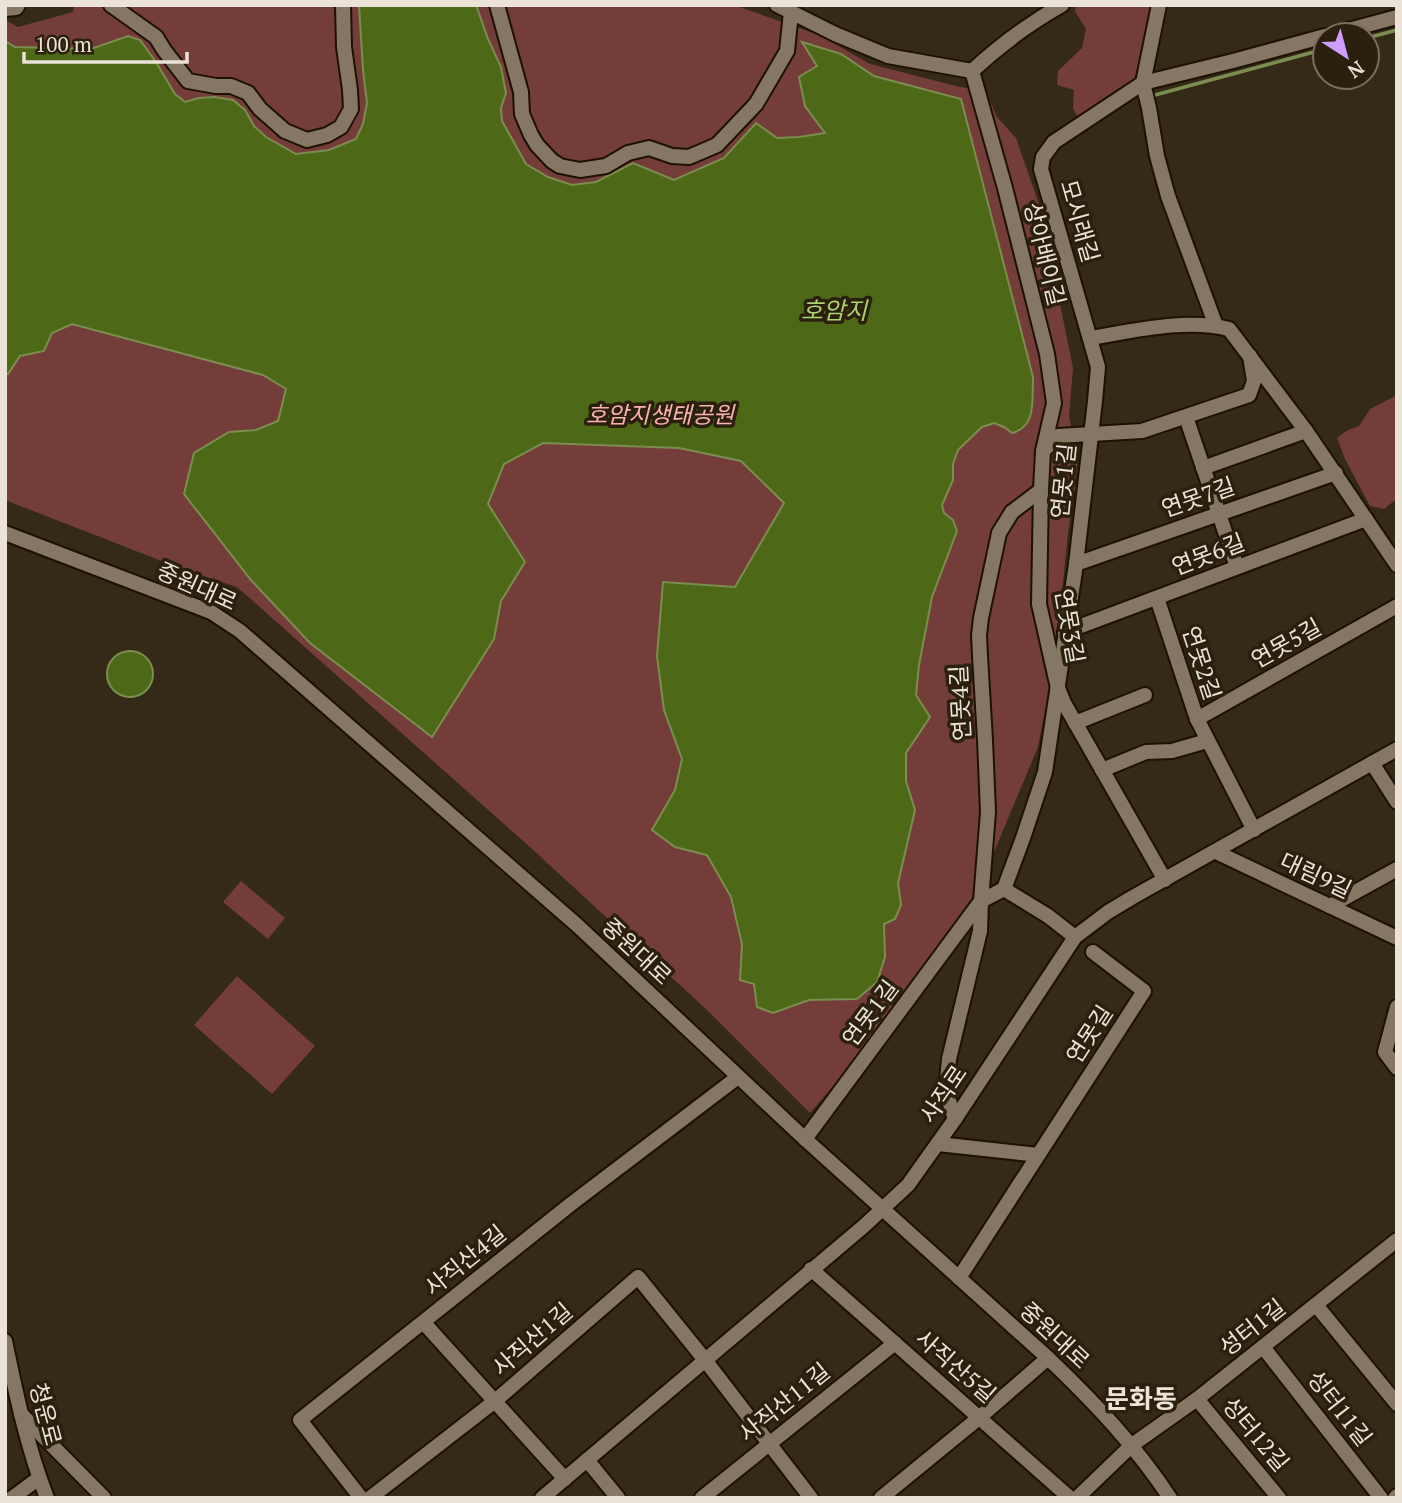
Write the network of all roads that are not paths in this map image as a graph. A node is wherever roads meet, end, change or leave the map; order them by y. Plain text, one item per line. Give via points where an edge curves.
1 (18, 5) edge
2 (111, 5) edge
3 (343, 5) edge
4 (497, 5) edge
5 (777, 5) edge
6 (1062, 5) edge
7 (1159, 5) edge
8 (5, 9) edge
9 (793, 11) edge
10 (1311, 40) edge
11 (972, 72) junction
12 (1143, 82) junction
13 (1216, 326) junction
14 (1090, 338) junction
15 (1250, 356) junction
16 (1186, 416) junction
17 (1306, 430) junction
18 (1090, 434) junction
19 (1043, 451) junction
20 (1203, 468) junction
21 (1336, 473) junction
22 (1041, 490) junction
23 (1219, 513) junction
24 (1366, 519) junction
25 (5, 533) edge
26 (1076, 564) junction
27 (1397, 565) edge
28 (1237, 567) junction
29 (1157, 598) junction
30 (1397, 607) edge
31 (1065, 632) junction
32 (1058, 688) junction
33 (1145, 695) dead end
34 (1197, 719) junction
35 (1075, 723) junction
36 (1207, 741) junction
37 (1397, 749) edge
38 (1372, 763) junction
39 (1102, 770) junction
40 (1397, 802) edge
41 (1254, 830) junction
42 (1216, 852) junction
43 (1397, 869) edge
44 (1165, 880) junction
45 (1004, 889) junction
46 (981, 901) junction
47 (1330, 906) junction
48 (1076, 937) junction
49 (1397, 938) edge
50 (1093, 952) dead end
51 (1397, 1007) edge
52 (1397, 1068) edge
53 (738, 1077) junction
54 (955, 1119) junction
55 (804, 1139) junction
56 (938, 1144) junction
57 (1038, 1155) junction
58 (883, 1209) junction
59 (1397, 1240) edge
60 (811, 1269) junction
61 (959, 1278) junction
62 (1316, 1306) junction
63 (424, 1323) junction
64 (5, 1341) edge
65 (895, 1343) junction
66 (1263, 1347) junction
67 (1048, 1358) junction
68 (705, 1360) junction
69 (1197, 1399) junction
70 (495, 1401) junction
71 (1397, 1404) edge
72 (20, 1413) junction
73 (980, 1417) junction
74 (769, 1443) junction
75 (1132, 1445) junction
76 (587, 1460) junction
77 (39, 1478) junction
78 (565, 1479) junction
79 (12, 1498) edge
80 (47, 1498) edge
81 (104, 1498) edge
82 (361, 1498) edge
83 (370, 1498) edge
84 (542, 1498) edge
85 (618, 1498) edge
86 (702, 1498) edge
87 (811, 1498) edge
88 (881, 1498) edge
89 (1070, 1498) edge
90 (1077, 1498) edge
91 (1170, 1498) edge
92 (1279, 1498) edge
93 (1381, 1498) edge

1 - 8 street
2 - 3 street via 156,37 188,81 231,86 248,93 285,131 307,140 341,127 351,109
4 - 9 street via 531,135 552,161 580,170 606,166 649,148 689,157 717,145 756,104 787,51
5 - 9 street
6 - 11 street
7 - 12 street
9 - 11 street via 888,56
10 - 12 street, 모시래길
11 - 19 street, 상아배이길 via 1047,355 1054,403
12 - 13 street via 1168,196
12 - 14 street, 모시래길 via 1055,142 1043,156 1041,169
13 - 14 street via 1180,325
13 - 15 street via 1229,329
14 - 18 street, 연못1길 via 1098,367
15 - 16 street via 1254,381 1249,395
15 - 17 street
16 - 18 street via 1142,431
16 - 20 street
17 - 20 street
17 - 21 street
18 - 19 street via 1058,436
18 - 26 street, 연못1길
19 - 22 street
20 - 23 street
21 - 23 street, 연못7길
21 - 24 street
22 - 32 street, 연못3길 via 1039,604
22 - 46 street, 연못4길 via 1012,512 999,533 981,618 988,812
23 - 26 street, 연못7길
23 - 28 street
24 - 27 street
24 - 28 street, 연못6길
25 - 53 street, 중원대로 via 211,612 240,631 586,934
26 - 31 street, 연못1길
28 - 29 street, 연못6길
29 - 31 street, 연못6길
29 - 34 street, 연못2길
30 - 34 street, 연못5길
31 - 32 street, 연못1길
32 - 35 street, 연못3길
32 - 45 street, 연못1길 via 1045,772
33 - 35 street
34 - 36 street, 연못2길
35 - 39 street, 연못3길
36 - 39 street via 1172,751 1146,752
36 - 41 street, 연못2길
37 - 38 street, 사직로
38 - 40 street
38 - 41 street, 사직로
39 - 44 street, 연못3길
41 - 42 street, 사직로
42 - 44 street, 사직로
42 - 47 street, 대림9길
43 - 47 street
44 - 48 street, 사직로 via 1108,912
45 - 46 street, 연못1길
45 - 48 street
46 - 54 street, 연못4길 via 980,931 949,1059 946,1092
46 - 55 street, 연못1길
47 - 49 street, 대림9길
48 - 54 street, 사직로
50 - 57 street, 연못길 via 1144,991
51 - 52 street via 1385,1052
53 - 55 street, 중원대로
53 - 63 street, 사직산4길
54 - 56 street, 사직로
55 - 58 street, 중원대로
56 - 57 street
56 - 58 street, 사직로 via 908,1185
57 - 61 street, 연못길
58 - 60 street, 사직로
58 - 61 street, 중원대로
59 - 62 street, 성터1길
60 - 65 street, 사직산5길
60 - 68 street, 사직로
61 - 67 street, 중원대로
62 - 66 street, 성터1길
62 - 71 street
63 - 70 street
63 - 82 street, 사직산4길 via 300,1420
64 - 72 street, 청운로
65 - 73 street, 사직산5길
65 - 74 street, 사직산11길
66 - 69 street, 성터1길
66 - 93 street, 성터11길
67 - 73 street
67 - 75 street, 중원대로
68 - 70 street, 사직산1길 via 638,1277
68 - 74 street
68 - 76 street, 사직로
69 - 75 street, 성터1길
69 - 92 street, 성터12길
70 - 78 street
70 - 83 street, 사직산1길
72 - 77 street, 청운로
72 - 81 street
73 - 88 street
73 - 89 street, 사직산5길
74 - 86 street, 사직산11길
74 - 87 street
75 - 90 street, 성터1길
75 - 91 street, 중원대로
76 - 78 street, 사직로
76 - 85 street
77 - 79 street
77 - 80 street, 청운로
78 - 84 street, 사직로

